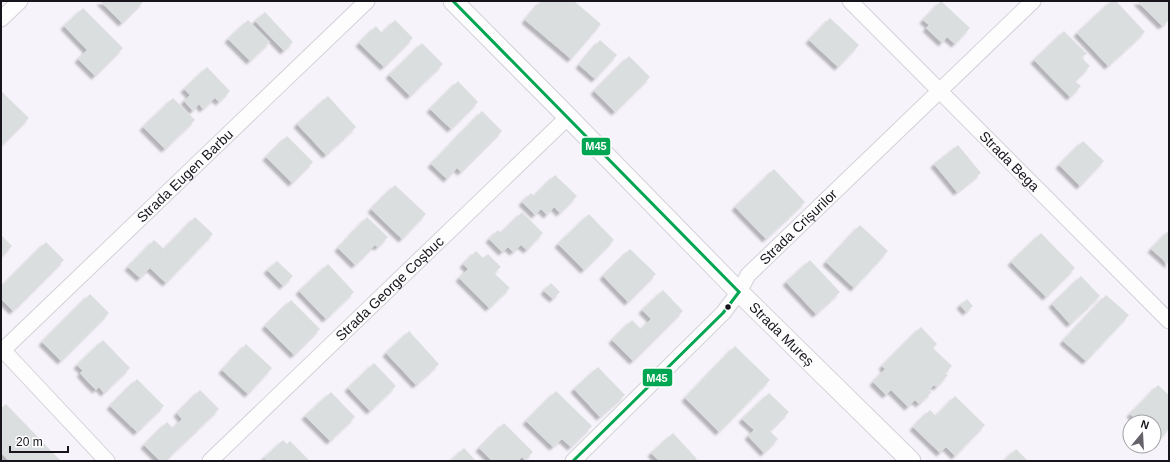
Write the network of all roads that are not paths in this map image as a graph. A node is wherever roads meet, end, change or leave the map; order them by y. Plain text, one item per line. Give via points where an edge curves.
1 (20, 1) edge
2 (367, 1) edge
3 (453, 1) edge
4 (850, 1) edge
5 (1033, 1) edge
6 (1, 19) edge
7 (940, 91) junction
8 (568, 117) junction
9 (739, 292) junction
10 (1169, 321) edge
11 (2, 349) edge
12 (107, 461) edge
13 (210, 461) edge
14 (572, 461) edge
15 (911, 461) edge

1 - 6 street
2 - 11 street, Strada Eugen Barbu
3 - 8 street, Strada Mureș
4 - 7 street, Strada Bega
5 - 7 street, Strada Crișurilor
7 - 9 street, Strada Crișurilor via 748,275
7 - 10 street, Strada Bega
8 - 9 street, Strada Mureș
8 - 13 street, Strada George Coșbuc
9 - 14 street, Strada Crișurilor via 723,312
9 - 15 street, Strada Mureș
11 - 12 street

